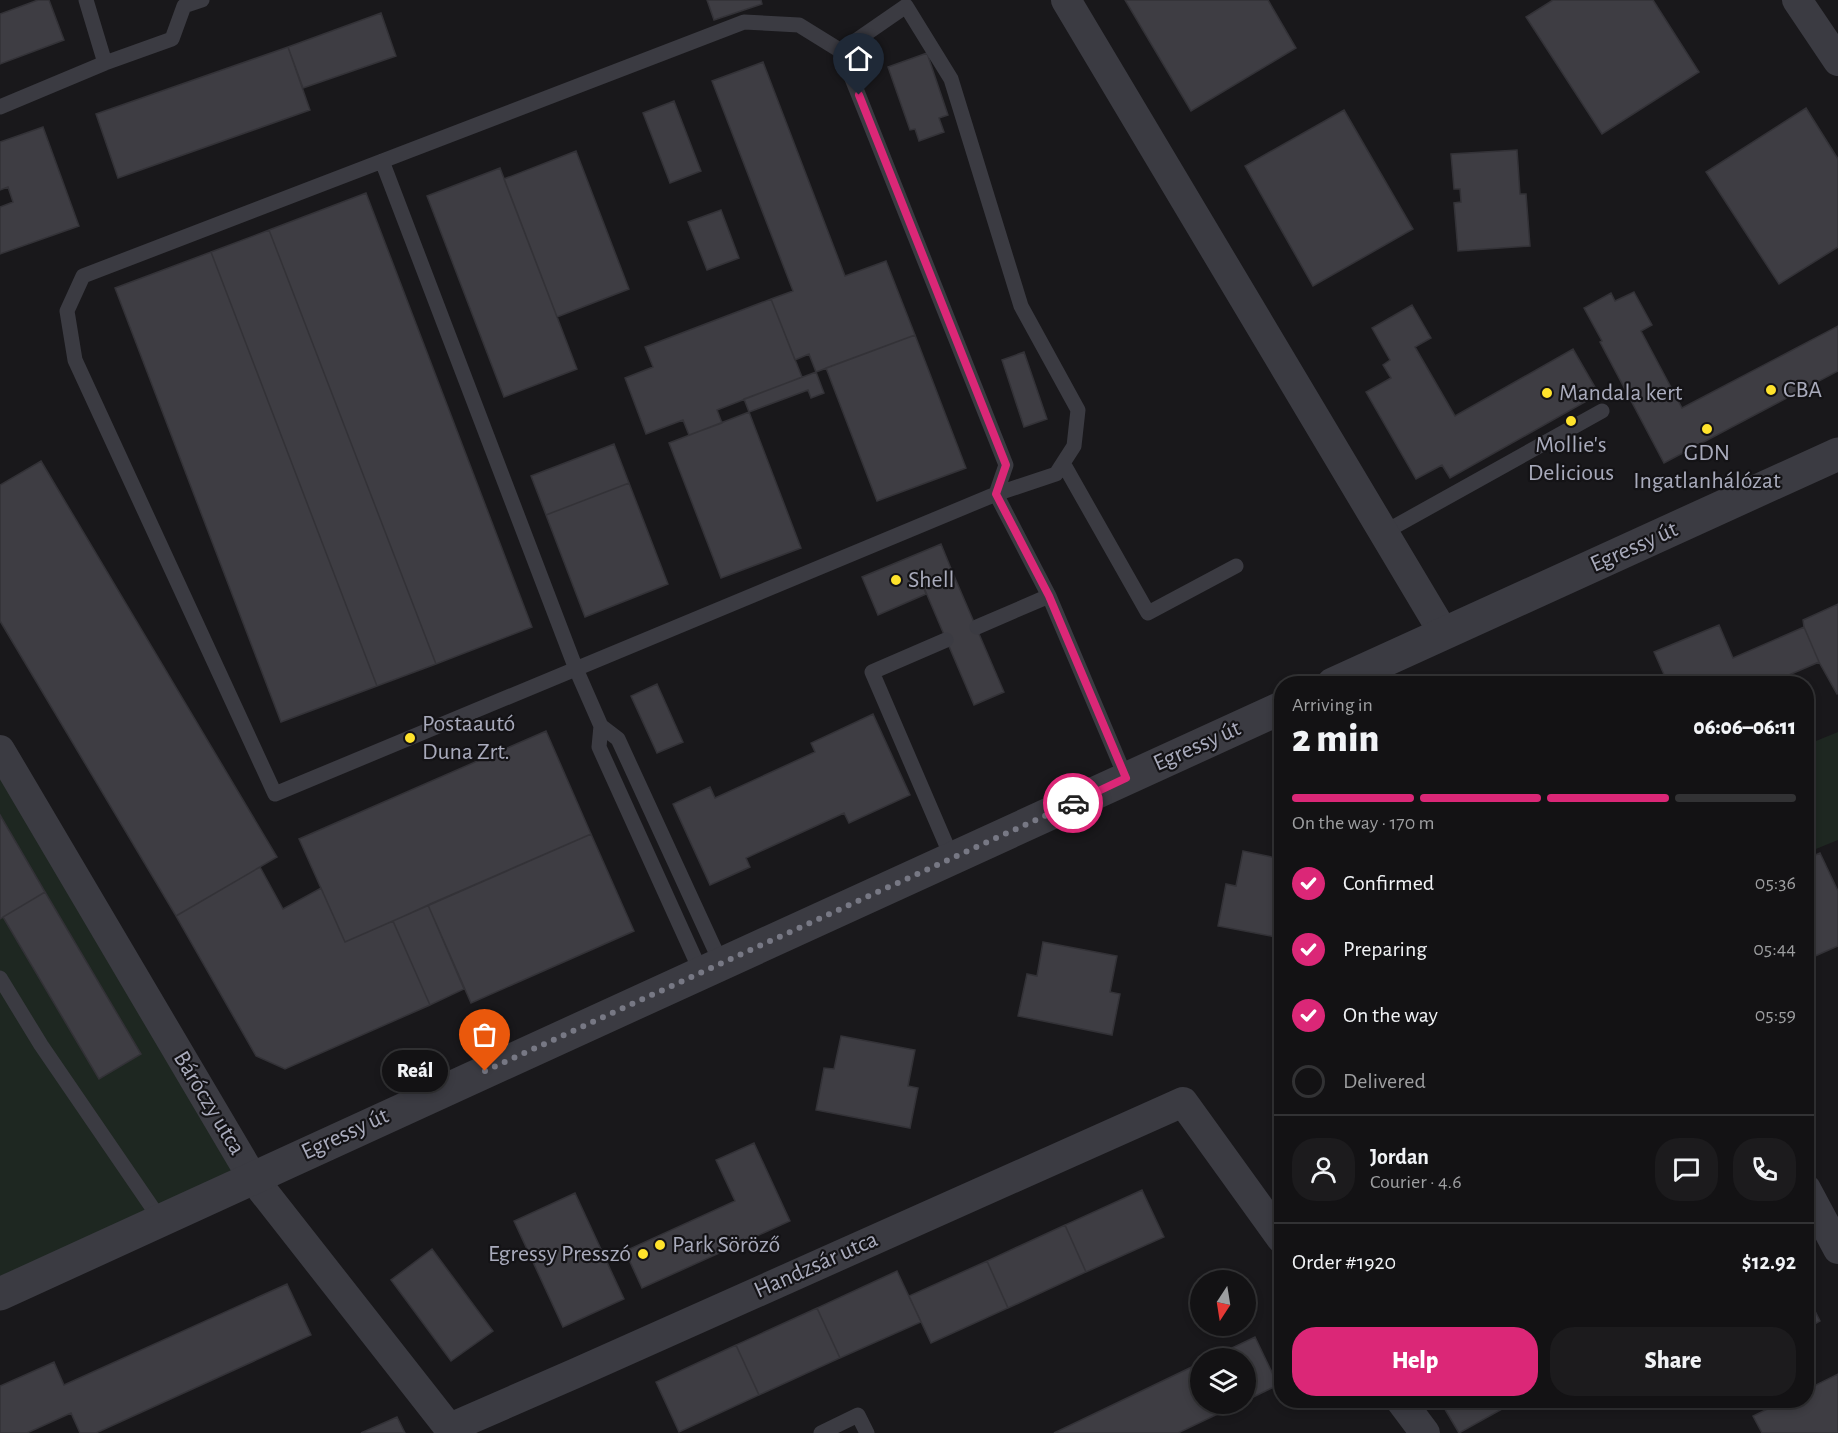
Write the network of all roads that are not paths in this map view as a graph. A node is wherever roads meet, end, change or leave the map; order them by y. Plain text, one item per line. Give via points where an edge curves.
1 (86, 0) edge
2 (202, 0) edge
3 (1066, 0) edge
4 (1797, 0) edge
5 (842, 51) junction
6 (1838, 62) edge
7 (105, 63) junction
8 (0, 107) edge
9 (382, 161) junction
10 (1602, 411) dead end
11 (1838, 454) edge
12 (1063, 463) junction
13 (996, 494) junction
14 (1383, 533) junction
15 (1236, 566) dead end
16 (1049, 596) junction
17 (977, 627) dead end
18 (1443, 632) junction
19 (946, 640) dead end
20 (576, 669) junction
21 (1350, 676) edge
22 (1274, 711) edge
23 (601, 726) junction
24 (0, 750) edge
25 (1126, 778) junction
26 (952, 858) junction
27 (711, 968) junction
28 (0, 978) edge
29 (252, 1177) junction
30 (1814, 1204) edge
31 (160, 1219) junction
32 (1274, 1228) edge
33 (1838, 1249) edge
34 (0, 1294) edge
35 (1406, 1408) edge
36 (451, 1430) edge
37 (821, 1433) edge
38 (867, 1433) edge
39 (1425, 1433) edge

1 - 7 lane
2 - 7 lane via 184,6 172,39
3 - 14 street
4 - 6 street
5 - 9 lane via 799,25 744,22
5 - 12 lane via 906,6 951,79 1021,306 1078,410 1074,446
5 - 13 lane via 1006,465
7 - 8 lane
9 - 20 lane
9 - 20 lane via 83,276 67,311 75,360 276,794
10 - 14 lane
11 - 18 street, Egressy út
12 - 13 lane via 1056,474
12 - 15 lane via 1148,613
13 - 16 lane
13 - 20 lane
14 - 18 street
16 - 17 lane
16 - 25 lane
18 - 21 street, Egressy út
19 - 26 lane via 872,672
20 - 23 lane
22 - 25 street, Egressy út
23 - 27 lane via 618,739
23 - 27 lane via 599,747
24 - 29 street, Báróczy utca
25 - 26 street, Egressy út
26 - 27 street, Egressy út
27 - 29 street, Egressy út
28 - 31 lane
29 - 31 street, Egressy út
29 - 36 street, Báróczy utca
30 - 33 street
31 - 34 street, Egressy út
32 - 36 street, Handzsár utca via 1183,1102
35 - 39 street
37 - 38 lane via 858,1415

